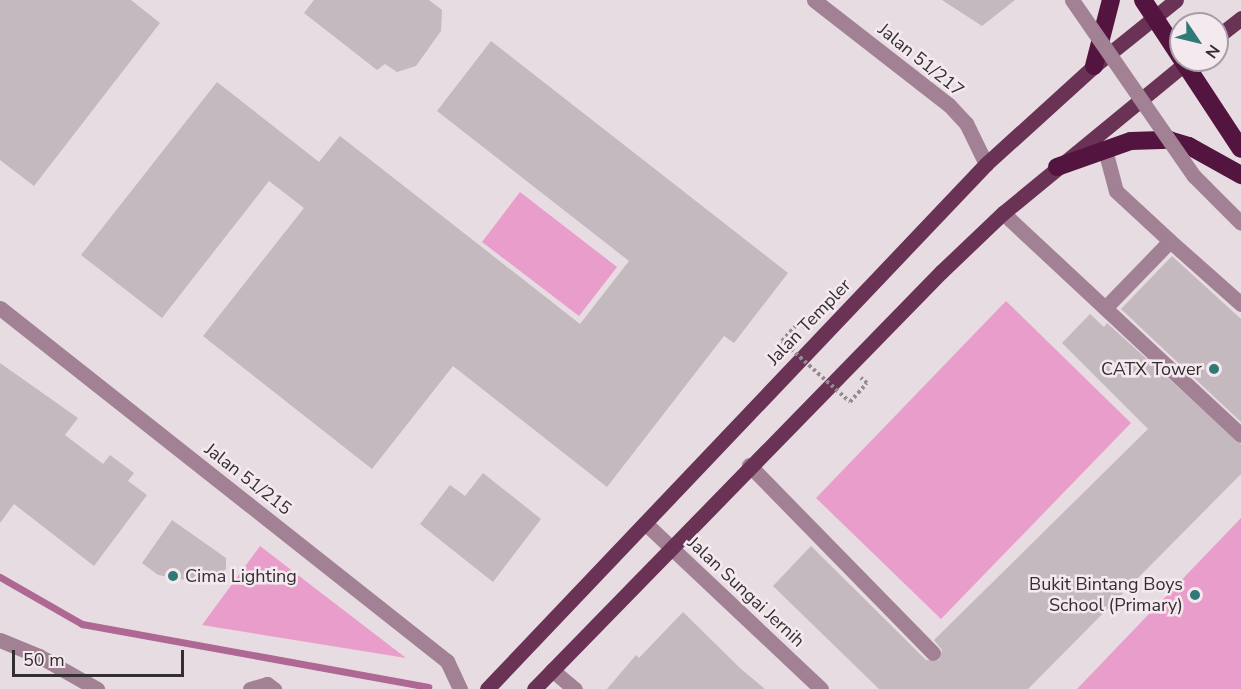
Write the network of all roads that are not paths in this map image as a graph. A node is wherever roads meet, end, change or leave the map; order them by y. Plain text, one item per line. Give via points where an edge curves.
1 (814, 0) edge
2 (1072, 0) edge
3 (1111, 0) edge
4 (1143, 0) edge
5 (1176, 0) edge
6 (1154, 17) junction
7 (1241, 18) edge
8 (1229, 28) edge
9 (1169, 38) edge
10 (1094, 66) junction
11 (1174, 72) edge
12 (1192, 72) edge
13 (1241, 149) edge
14 (1105, 150) junction
15 (986, 165) junction
16 (1057, 167) junction
17 (1241, 175) edge
18 (1003, 213) junction
19 (1241, 223) edge
20 (1170, 241) junction
21 (1241, 304) edge
22 (0, 308) edge
23 (1105, 308) junction
24 (1241, 435) edge
25 (749, 465) junction
26 (645, 523) junction
27 (670, 547) junction
28 (0, 640) edge
29 (933, 653) dead end
30 (552, 670) junction
31 (97, 689) edge
32 (250, 689) edge
33 (274, 689) edge
34 (460, 689) edge
35 (487, 689) edge
36 (534, 689) edge
37 (575, 689) edge
38 (821, 689) edge

1 - 15 street, Jalan 51/217 via 949,105 966,123
2 - 19 street, bridge via 1194,176
3 - 10 highway
4 - 6 highway
5 - 6 main road, Jalan Templer
6 - 9 highway
6 - 10 main road, Jalan Templer
7 - 8 main road
10 - 15 main road, Jalan Templer
11 - 16 main road
12 - 13 highway
14 - 16 highway
14 - 17 highway via 1131,141 1169,140 1189,146
14 - 20 street via 1116,191
15 - 26 main road, Jalan Templer
16 - 18 main road
18 - 23 street
18 - 25 main road
20 - 21 street
20 - 23 street
22 - 34 street, Jalan 51/215 via 447,661
23 - 24 street
25 - 27 main road
25 - 29 street
26 - 27 street, Jalan Sungai Jernih
26 - 35 main road, Jalan Templer
27 - 30 main road
27 - 38 street, Jalan Sungai Jernih
28 - 31 street via 39,656
30 - 36 main road
30 - 37 street
32 - 33 street via 267,684

